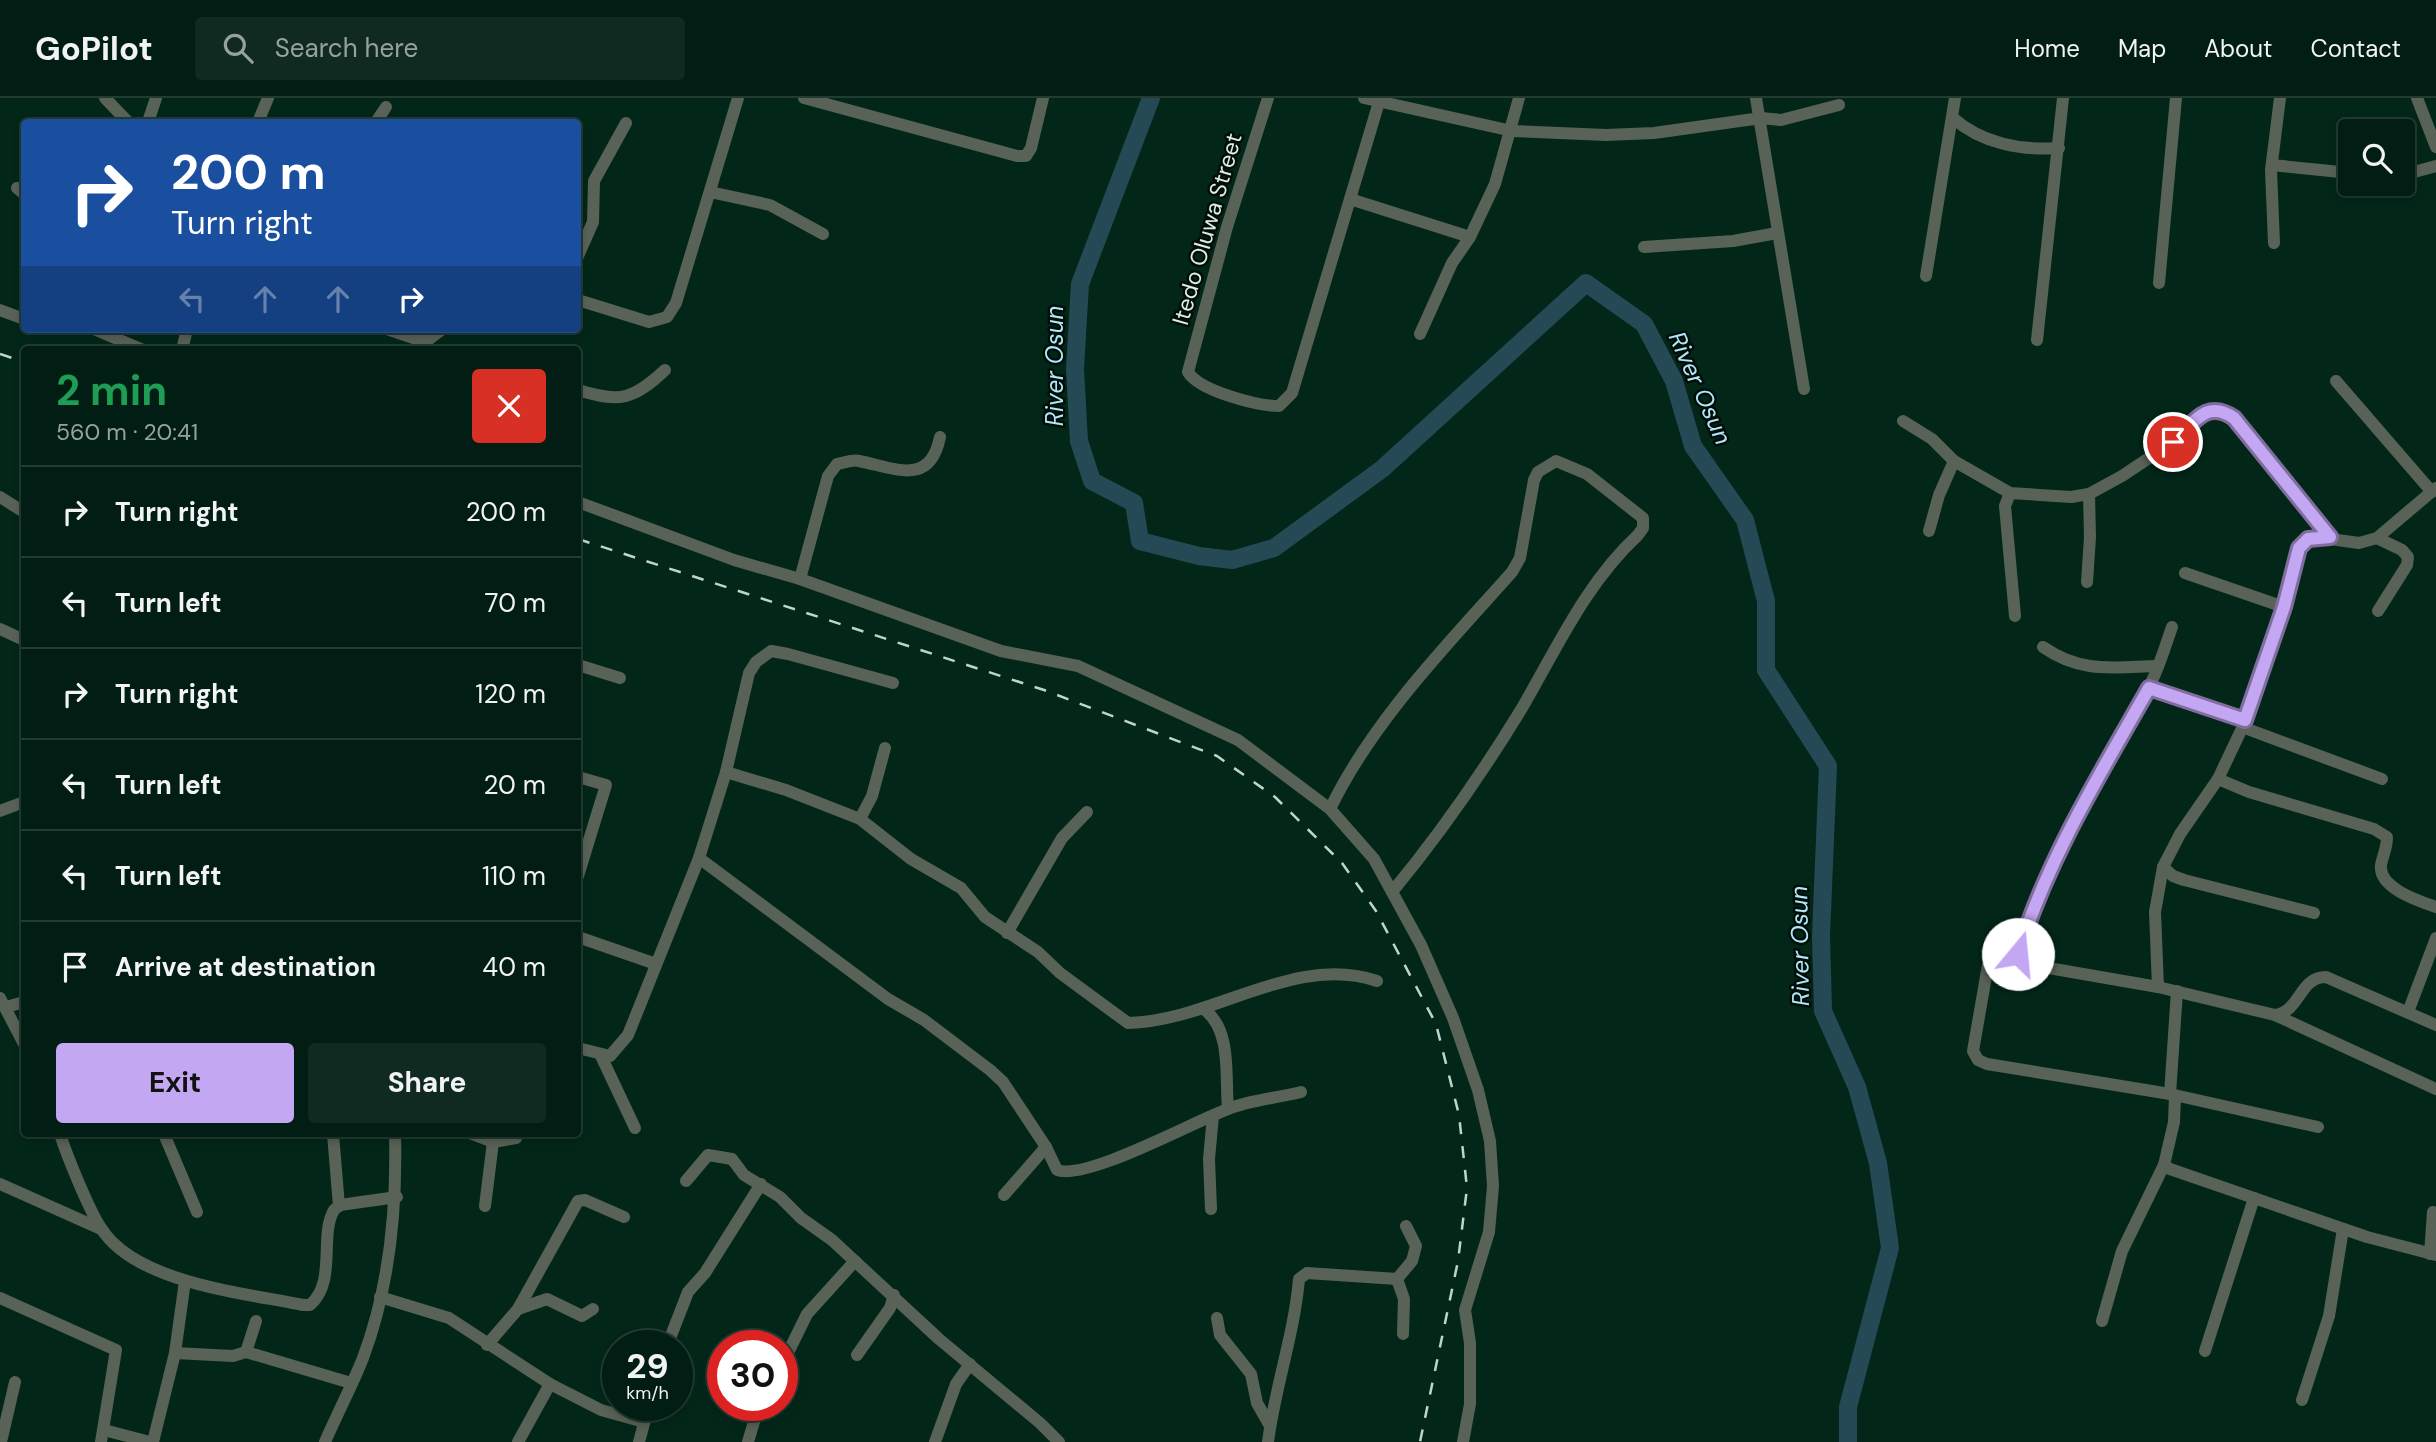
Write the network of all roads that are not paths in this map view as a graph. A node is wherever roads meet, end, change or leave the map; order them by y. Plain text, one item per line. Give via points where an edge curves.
1 (156, 98) edge
2 (268, 98) edge
3 (738, 98) edge
4 (804, 98) edge
5 (1043, 98) edge
6 (1268, 98) edge
7 (1364, 98) edge
8 (1519, 98) edge
9 (1756, 98) edge
10 (1955, 98) edge
11 (2063, 98) edge
12 (2176, 98) edge
13 (2280, 98) edge
14 (2417, 98) edge
15 (102, 99) edge
16 (1379, 102) junction
17 (1839, 105) dead end
18 (386, 107) dead end
19 (1761, 118) junction
20 (1953, 118) junction
21 (125, 119) edge
22 (149, 119) edge
23 (259, 119) edge
24 (378, 119) edge
25 (626, 123) dead end
26 (1512, 131) junction
27 (2436, 147) edge
28 (2059, 148) junction
29 (2272, 165) junction
30 (2436, 166) edge
31 (2415, 171) edge
32 (2338, 172) edge
33 (710, 192) junction
34 (1350, 199) junction
35 (1777, 233) junction
36 (823, 234) dead end
37 (1470, 237) junction
38 (2274, 243) dead end
39 (1644, 247) dead end
40 (581, 249) edge
41 (1926, 275) dead end
42 (2159, 283) dead end
43 (581, 301) edge
44 (0, 310) edge
45 (21, 317) edge
46 (104, 333) edge
47 (396, 333) edge
48 (439, 333) edge
49 (1420, 334) dead end
50 (2037, 340) dead end
51 (134, 346) edge
52 (427, 346) edge
53 (665, 370) dead end
54 (2336, 381) dead end
55 (1804, 389) dead end
56 (581, 391) edge
57 (1903, 421) dead end
58 (940, 437) dead end
59 (1954, 461) junction
60 (2434, 490) edge
61 (2010, 493) junction
62 (2089, 494) junction
63 (0, 497) edge
64 (581, 503) edge
65 (21, 510) edge
66 (1929, 531) dead end
67 (2330, 537) junction
68 (2376, 538) junction
69 (2185, 573) dead end
70 (800, 579) junction
71 (2087, 582) dead end
72 (2284, 607) junction
73 (2378, 611) dead end
74 (2015, 616) dead end
75 (2172, 627) dead end
76 (0, 629) edge
77 (21, 639) edge
78 (2043, 647) dead end
79 (581, 666) edge
80 (2158, 666) junction
81 (620, 678) dead end
82 (893, 682) dead end
83 (2149, 688) junction
84 (2244, 724) junction
85 (885, 748) dead end
86 (726, 772) junction
87 (581, 777) edge
88 (2218, 779) junction
89 (2382, 779) dead end
90 (21, 803) edge
91 (1330, 809) junction
92 (0, 811) edge
93 (1087, 813) dead end
94 (860, 820) junction
95 (699, 858) junction
96 (581, 866) edge
97 (2163, 867) junction
98 (1392, 892) junction
99 (2436, 907) edge
100 (2314, 913) dead end
101 (1007, 933) junction
102 (581, 938) edge
103 (2436, 938) edge
104 (2020, 960) junction
105 (656, 964) junction
106 (1377, 981) dead end
107 (2158, 987) junction
108 (2178, 991) junction
109 (21, 1002) edge
110 (3, 1003) edge
111 (1205, 1010) junction
112 (2407, 1012) junction
113 (2275, 1016) junction
114 (2436, 1025) edge
115 (21, 1038) edge
116 (581, 1049) edge
117 (601, 1056) junction
118 (2436, 1089) edge
119 (1301, 1092) dead end
120 (2173, 1095) junction
121 (1228, 1109) junction
122 (1213, 1116) junction
123 (2318, 1127) dead end
124 (635, 1128) dead end
125 (61, 1137) edge
126 (165, 1137) edge
127 (333, 1137) edge
128 (395, 1137) edge
129 (480, 1137) edge
130 (516, 1138) dead end
131 (493, 1142) junction
132 (1046, 1147) junction
133 (2164, 1165) junction
134 (685, 1181) dead end
135 (0, 1184) edge
136 (761, 1184) junction
137 (1004, 1195) dead end
138 (397, 1197) junction
139 (2253, 1198) junction
140 (339, 1206) junction
141 (485, 1206) dead end
142 (1211, 1209) dead end
143 (197, 1212) dead end
144 (2433, 1212) dead end
145 (624, 1217) dead end
146 (1406, 1226) dead end
147 (101, 1229) junction
148 (2343, 1229) junction
149 (2433, 1255) edge
150 (855, 1261) junction
151 (1397, 1279) junction
152 (186, 1281) junction
153 (894, 1296) junction
154 (380, 1297) junction
155 (0, 1298) edge
156 (518, 1309) junction
157 (593, 1309) dead end
158 (1217, 1318) dead end
159 (256, 1321) dead end
160 (2102, 1321) dead end
161 (673, 1330) edge
162 (1403, 1334) dead end
163 (798, 1336) edge
164 (487, 1345) junction
165 (2205, 1351) dead end
166 (246, 1352) junction
167 (175, 1353) junction
168 (857, 1355) dead end
169 (970, 1364) junction
170 (15, 1382) dead end
171 (351, 1382) junction
172 (550, 1384) junction
173 (2302, 1401) dead end
174 (754, 1421) edge
175 (644, 1422) joint
176 (1270, 1426) junction
177 (102, 1436) edge
178 (1, 1442) edge
179 (151, 1442) edge
180 (325, 1442) edge
181 (518, 1442) edge
182 (639, 1442) edge
183 (748, 1442) edge
184 (935, 1442) edge
185 (1059, 1442) edge
186 (1268, 1442) edge
187 (1463, 1442) edge

1 - 22 street
2 - 23 street
3 - 33 street
4 - 5 street via 1026,156
6 - 34 street, Itedo Oluwa Street via 1188,372 1194,381 1270,406 1285,402 1316,320
7 - 16 street
8 - 26 street
9 - 19 street
10 - 20 street
11 - 28 street
12 - 42 street
13 - 29 street
14 - 27 street
15 - 21 street
16 - 26 street
16 - 34 street
17 - 19 street via 1781,120
18 - 24 street
19 - 26 street via 1654,133
19 - 35 street
20 - 28 street via 1993,142
20 - 41 street
25 - 40 street via 594,181 593,222
26 - 37 street via 1495,184
28 - 50 street
29 - 32 street
29 - 38 street
30 - 31 street
33 - 36 street via 770,205
33 - 43 street via 676,303 667,317 649,322
34 - 37 street
35 - 39 street
35 - 55 street
37 - 49 street via 1452,263
44 - 45 street
46 - 51 street
47 - 52 street
48 - 52 street
53 - 56 street via 649,385 616,400
54 - 60 street
57 - 59 street via 1932,439
58 - 70 street via 936,454 923,467 892,471 857,460 837,464 818,506
59 - 61 street
59 - 66 street
60 - 68 street
61 - 62 street
61 - 74 street via 2006,506
62 - 67 street via 2173,442 2205,411 2216,409 2234,418
62 - 71 street
63 - 65 street
64 - 70 street via 734,560
67 - 68 street via 2358,543
67 - 72 street via 2308,539 2299,548
68 - 73 street via 2408,557
69 - 72 street
70 - 91 street via 1001,651 1078,666 1135,690 1238,740
72 - 84 street
75 - 80 street
76 - 77 street
78 - 80 street via 2063,660 2089,668
79 - 81 street
80 - 83 street
82 - 86 street via 771,651 749,673
83 - 84 street
83 - 104 street via 2080,809 2029,920
84 - 88 street
84 - 89 street
85 - 94 street
86 - 94 street
86 - 95 street
87 - 96 street via 606,785
88 - 97 street
88 - 99 street via 2374,830 2387,838 2381,867 2384,877
90 - 92 street
91 - 98 street via 1374,859
91 - 98 street via 1345,778 1402,699 1512,572 1520,558 1538,472 1556,461 1587,474 1643,518 1639,535 1598,578 1489,760
93 - 101 street via 1062,838
94 - 101 street via 911,859 961,888 985,917
95 - 105 street
95 - 132 street via 990,1070
97 - 100 street via 2184,880
97 - 107 street via 2155,912
98 - 187 street via 1453,1018 1490,1141 1489,1231 1465,1310 1471,1404
101 - 111 street via 1038,951 1128,1023
102 - 105 street
103 - 112 street
104 - 107 street
104 - 120 street via 1998,960 1989,965 1973,1051 1978,1060
105 - 117 street via 628,1035 617,1051
106 - 111 street via 1354,973 1315,974
107 - 108 street
108 - 113 street
108 - 120 street
109 - 110 street
110 - 115 street
111 - 121 street via 1222,1032
112 - 113 street via 2326,977 2315,977 2288,1012
112 - 114 street
113 - 118 street
116 - 117 street
117 - 124 street
119 - 121 street
120 - 123 street
120 - 133 street via 2174,1122
121 - 122 street
122 - 132 street via 1071,1173 1057,1170
122 - 142 street
125 - 147 street
126 - 143 street
127 - 140 street
128 - 138 street
129 - 131 street
130 - 131 street
131 - 141 street
132 - 137 street
133 - 139 street
133 - 160 street via 2122,1251
134 - 136 street via 699,1162 716,1154 732,1159 744,1175
135 - 147 street
136 - 150 street
136 - 161 street via 688,1292
138 - 140 street
138 - 154 street
139 - 148 street
139 - 165 street
140 - 152 street via 331,1215 323,1281 310,1306
144 - 149 street
145 - 156 street via 578,1200
146 - 151 street via 1416,1245 1412,1261
147 - 152 street via 144,1266
148 - 149 street
148 - 173 street via 2329,1316
150 - 153 street
150 - 163 street via 807,1314
151 - 162 street via 1404,1299
151 - 176 street via 1302,1275
152 - 167 street
153 - 168 street
153 - 169 street
154 - 164 street via 449,1318
154 - 171 street via 363,1358
155 - 177 street via 116,1350
156 - 157 street via 547,1298 582,1316
156 - 164 street
158 - 176 street via 1220,1335 1251,1374 1257,1404
159 - 166 street
164 - 172 street
166 - 167 street via 233,1356
166 - 171 street
167 - 179 street
169 - 184 street via 953,1391
169 - 185 street
170 - 178 street
171 - 180 street
172 - 175 street via 601,1410
172 - 181 street
174 - 183 street
175 - 182 street
176 - 186 street
177 - 179 street

